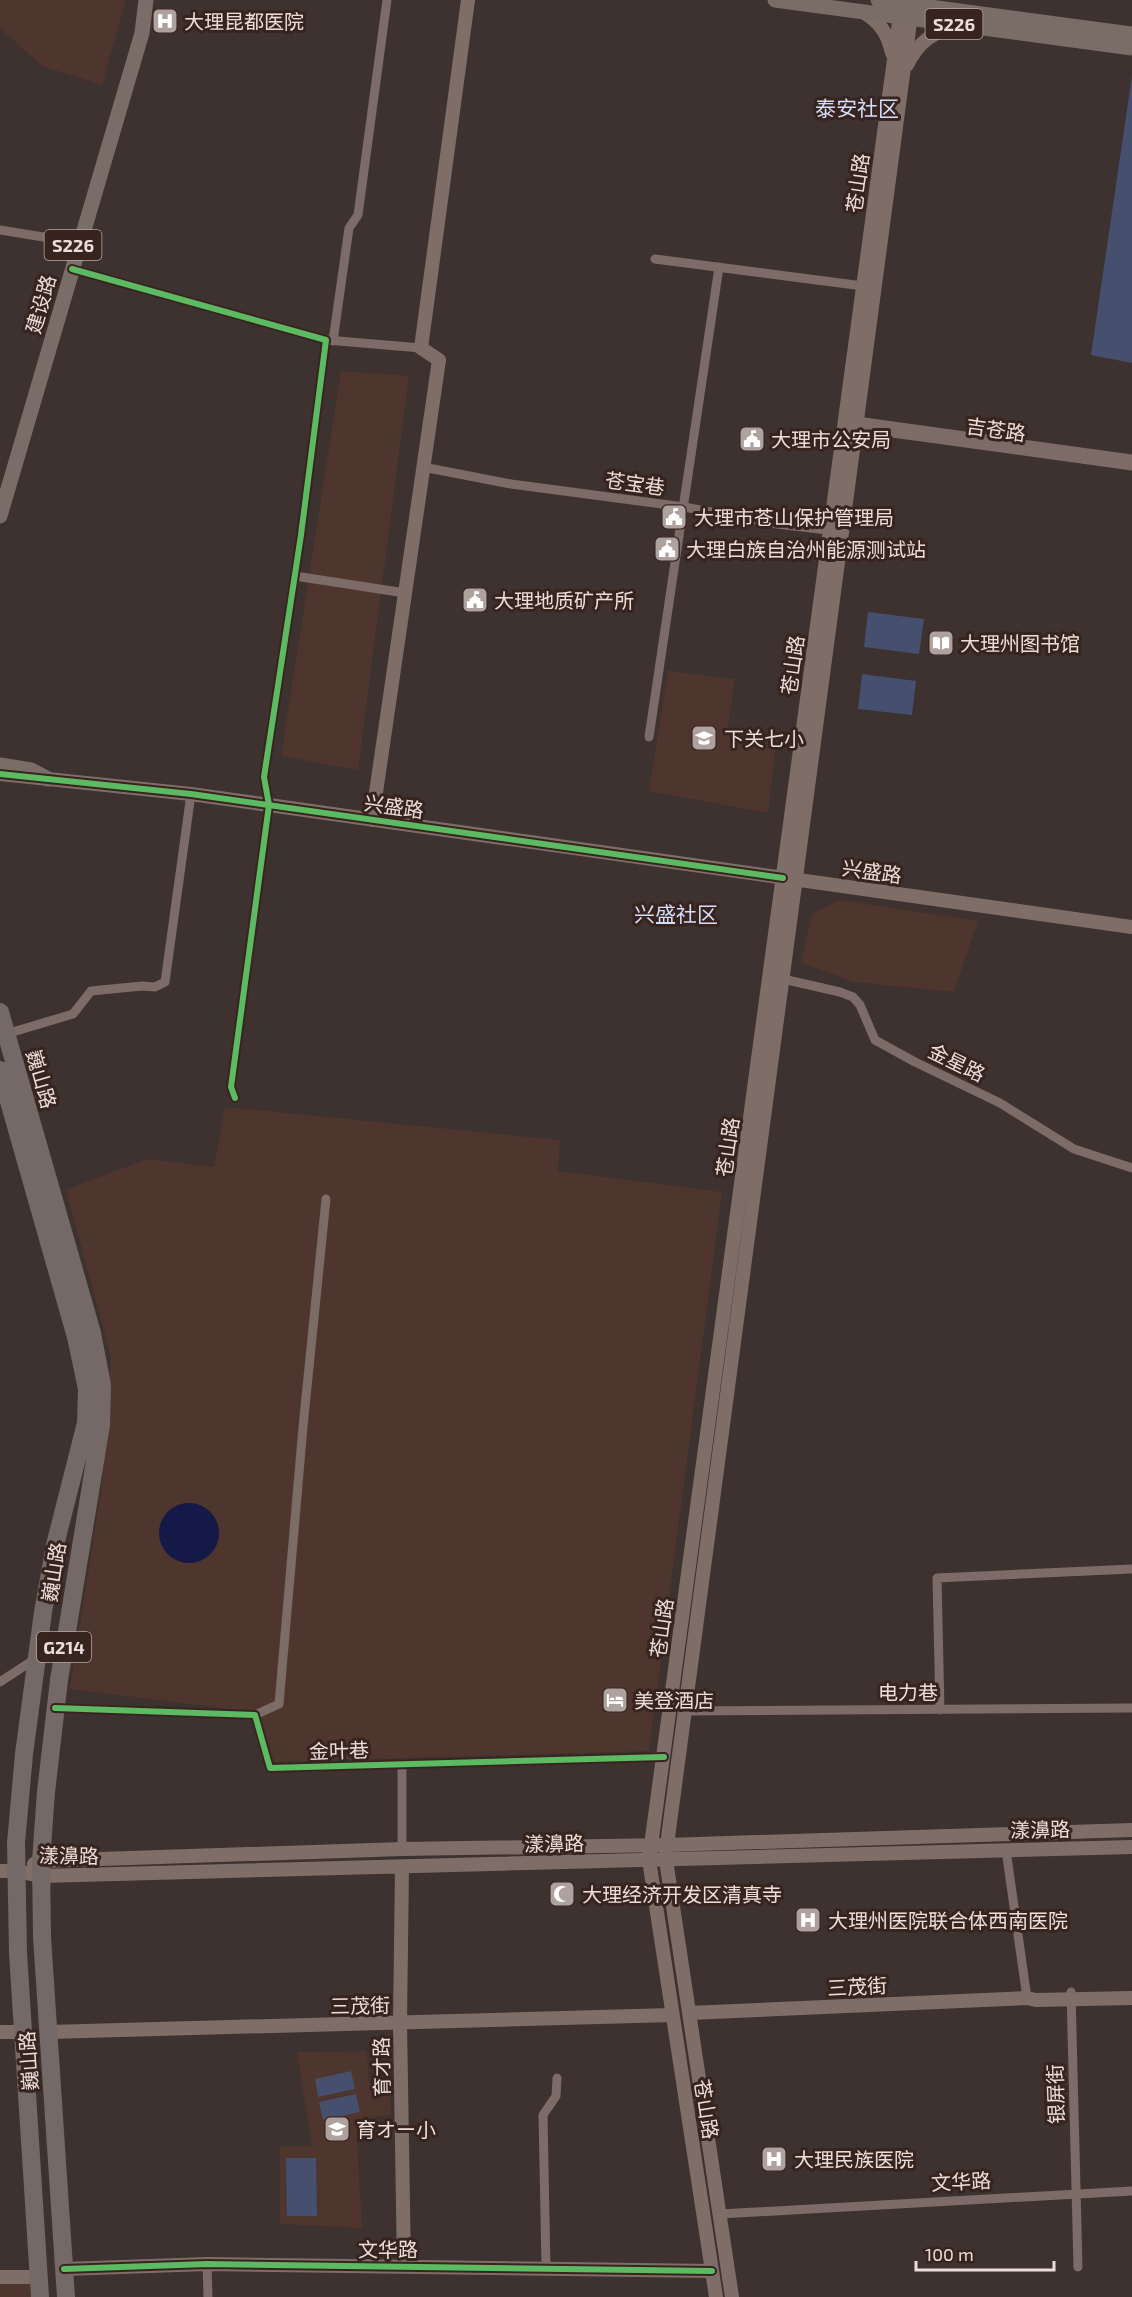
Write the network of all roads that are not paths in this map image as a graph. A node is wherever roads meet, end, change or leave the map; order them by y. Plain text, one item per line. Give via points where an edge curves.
1 (138, 0) edge
2 (146, 0) edge
3 (387, 0) edge
4 (468, 0) edge
5 (776, 0) edge
6 (878, 0) edge
7 (944, 0) edge
8 (907, 7) edge
9 (861, 11) junction
10 (968, 19) junction
11 (1132, 34) edge
12 (1132, 48) edge
13 (894, 59) junction
14 (903, 75) junction
15 (0, 230) edge
16 (74, 242) junction
17 (655, 259) dead end
18 (719, 267) junction
19 (72, 269) junction
20 (863, 286) junction
21 (328, 340) junction
22 (421, 348) junction
23 (857, 424) junction
24 (1132, 459) edge
25 (1132, 466) edge
26 (423, 467) junction
27 (0, 489) edge
28 (684, 507) junction
29 (0, 516) edge
30 (836, 531) junction
31 (295, 576) junction
32 (405, 593) junction
33 (649, 737) dead end
34 (0, 765) edge
35 (0, 774) edge
36 (48, 778) junction
37 (190, 794) junction
38 (268, 805) junction
39 (372, 820) junction
40 (789, 879) junction
41 (1132, 927) edge
42 (783, 979) junction
43 (0, 1012) edge
44 (6, 1034) junction
45 (0, 1070) edge
46 (235, 1098) dead end
47 (1132, 1168) edge
48 (326, 1199) dead end
49 (93, 1377) junction
50 (88, 1455) junction
51 (1132, 1569) edge
52 (37, 1658) junction
53 (0, 1682) edge
54 (55, 1708) junction
55 (1132, 1708) edge
56 (940, 1710) junction
57 (685, 1711) junction
58 (255, 1715) junction
59 (664, 1757) junction
60 (402, 1764) junction
61 (1132, 1830) edge
62 (652, 1844) junction
63 (667, 1845) junction
64 (1132, 1847) edge
65 (402, 1849) junction
66 (1006, 1850) junction
67 (649, 1860) junction
68 (666, 1860) junction
69 (402, 1867) junction
70 (41, 1869) junction
71 (8, 1871) edge
72 (1132, 1991) edge
73 (1071, 1996) junction
74 (1027, 1998) junction
75 (1132, 1998) edge
76 (689, 2013) junction
77 (672, 2015) junction
78 (399, 2024) junction
79 (0, 2032) edge
80 (23, 2032) junction
81 (49, 2032) junction
82 (557, 2078) dead end
83 (1132, 2191) edge
84 (1076, 2194) junction
85 (720, 2214) junction
86 (207, 2264) junction
87 (404, 2266) junction
88 (546, 2267) junction
89 (1078, 2267) dead end
90 (64, 2269) junction
91 (712, 2271) junction
92 (0, 2277) edge
93 (39, 2277) junction
94 (40, 2297) edge
95 (66, 2297) edge
96 (208, 2297) edge
97 (716, 2297) edge
98 (732, 2297) edge

1 - 16 main road, 建设路 / S226 via 133,35
2 - 19 main road, 建设路 / S226 via 142,33
3 - 21 street via 358,215 349,228
4 - 22 main road
5 - 9 main road, S226
6 - 8 main road, S226
7 - 10 main road
8 - 9 main road, S226
8 - 10 main road, S226
8 - 13 main road, 苍山路
8 - 14 main road, 苍山路
9 - 13 main road via 883,29
10 - 11 main road, S226
10 - 12 main road, S226
10 - 14 main road via 927,38 914,52
13 - 20 main road, 苍山路
14 - 23 main road, 苍山路
15 - 16 street
16 - 27 main road, 建设路 / S226
17 - 18 street
18 - 20 street
18 - 28 street
19 - 21 street
19 - 29 main road, 建设路 / S226
20 - 30 main road, 苍山路
21 - 22 street
21 - 31 street
22 - 26 main road via 439,360
23 - 24 street, 吉苍路
23 - 25 street, 吉苍路
23 - 30 main road, 苍山路
26 - 28 street, 苍宝巷 via 511,484
26 - 32 main road
28 - 30 street, 苍宝巷
28 - 33 street
30 - 40 main road, 苍山路
31 - 32 street
31 - 38 street via 264,777
32 - 39 main road
34 - 36 main road via 31,770
35 - 36 main road, 兴盛路
36 - 37 main road, 兴盛路
37 - 38 main road, 兴盛路
37 - 44 street via 165,982 155,987 91,991 73,1014
38 - 39 main road, 兴盛路
38 - 46 street via 231,1087
39 - 40 main road, 兴盛路
40 - 41 main road, 兴盛路
40 - 42 main road, 苍山路
40 - 59 main road, 苍山路
42 - 47 street, 金星路 via 853,997 875,1040 1000,1103 1074,1149
42 - 57 main road, 苍山路
43 - 44 highway, 巍山路 / G214
44 - 49 highway, 巍山路 / G214 via 92,1333
45 - 49 highway, 巍山路 / G214 via 76,1337
48 - 58 street via 279,1704
49 - 50 highway, 巍山路 / G214 via 87,1410
50 - 52 highway, 巍山路 / G214 via 55,1545
50 - 54 highway, 巍山路 / G214 via 77,1565
51 - 56 street via 938,1578
52 - 53 street
52 - 71 highway, 巍山路 / G214
54 - 58 street
54 - 70 highway, 巍山路 / G214
55 - 56 street, 电力巷
56 - 57 street, 电力巷
57 - 63 main road, 苍山路
58 - 60 street, 金叶巷 via 270,1768
59 - 60 street, 金叶巷
59 - 62 main road, 苍山路
60 - 65 street
61 - 63 main road, 漾濞路
62 - 63 main road, 漾濞路
62 - 65 main road, 漾濞路
62 - 67 main road, 苍山路
63 - 68 main road, 苍山路
64 - 66 main road, 漾濞路
65 - 70 main road, 漾濞路
66 - 68 main road, 漾濞路
66 - 74 street
67 - 68 main road, 漾濞路
67 - 69 main road, 漾濞路
67 - 77 main road, 苍山路
68 - 76 main road, 苍山路
69 - 70 main road, 漾濞路
69 - 78 main road, 育才路
70 - 71 main road, 漾濞路
70 - 81 highway, 巍山路 / G214
71 - 80 highway, 巍山路 / G214
72 - 73 main road, 三茂街
73 - 74 main road, 三茂街
73 - 75 main road, 三茂街
73 - 84 street, 银屏街
74 - 76 main road, 三茂街
76 - 85 main road, 苍山路
77 - 78 main road, 三茂街
77 - 91 main road, 苍山路
78 - 81 main road, 三茂街
78 - 87 main road, 育才路
79 - 80 main road
80 - 93 highway, 巍山路 / G214
81 - 90 highway, 巍山路 / G214
82 - 88 street via 556,2096 543,2115
83 - 84 street, 文华路
84 - 85 street, 文华路
84 - 89 street, 银屏街
85 - 98 main road, 苍山路
86 - 87 main road, 文华路
86 - 90 main road, 文华路
86 - 96 street
87 - 88 main road, 文华路
88 - 91 main road, 文华路
90 - 95 highway, 巍山路 / G214
91 - 97 main road, 苍山路
92 - 93 main road
93 - 94 highway, 巍山路 / G214

